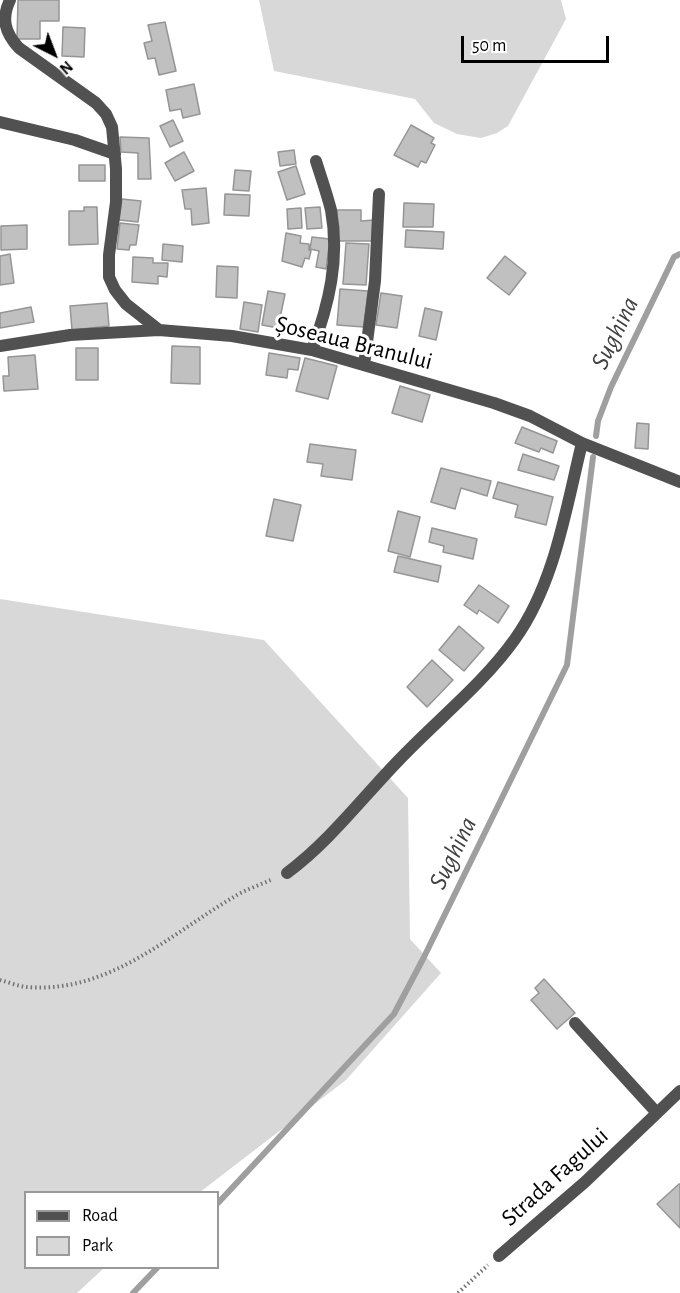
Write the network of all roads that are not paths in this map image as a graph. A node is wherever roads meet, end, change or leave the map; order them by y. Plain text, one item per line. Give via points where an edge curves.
1 (10, 0) edge
2 (0, 122) edge
3 (115, 154) junction
4 (316, 161) dead end
5 (379, 194) dead end
6 (159, 330) junction
7 (0, 346) edge
8 (312, 350) junction
9 (364, 365) junction
10 (582, 443) junction
11 (680, 482) edge
12 (287, 873) road end
13 (574, 1023) dead end
14 (680, 1091) edge
15 (657, 1113) junction
16 (499, 1256) road end

1 - 3 street via 5,26 10,38 106,114
2 - 3 street
3 - 6 street via 116,202 109,277 126,304
4 - 8 street via 330,209 334,267 324,318
5 - 9 street via 375,281
6 - 7 street, Șoseaua Branului via 69,335
6 - 8 street, Șoseaua Branului via 232,336
8 - 9 street, Șoseaua Branului
9 - 10 street, Șoseaua Branului via 494,403 530,416
10 - 11 street, Șoseaua Branului
10 - 12 street via 547,575 515,639 318,848
13 - 15 street
14 - 15 street, Strada Fagului
15 - 16 street, Strada Fagului

